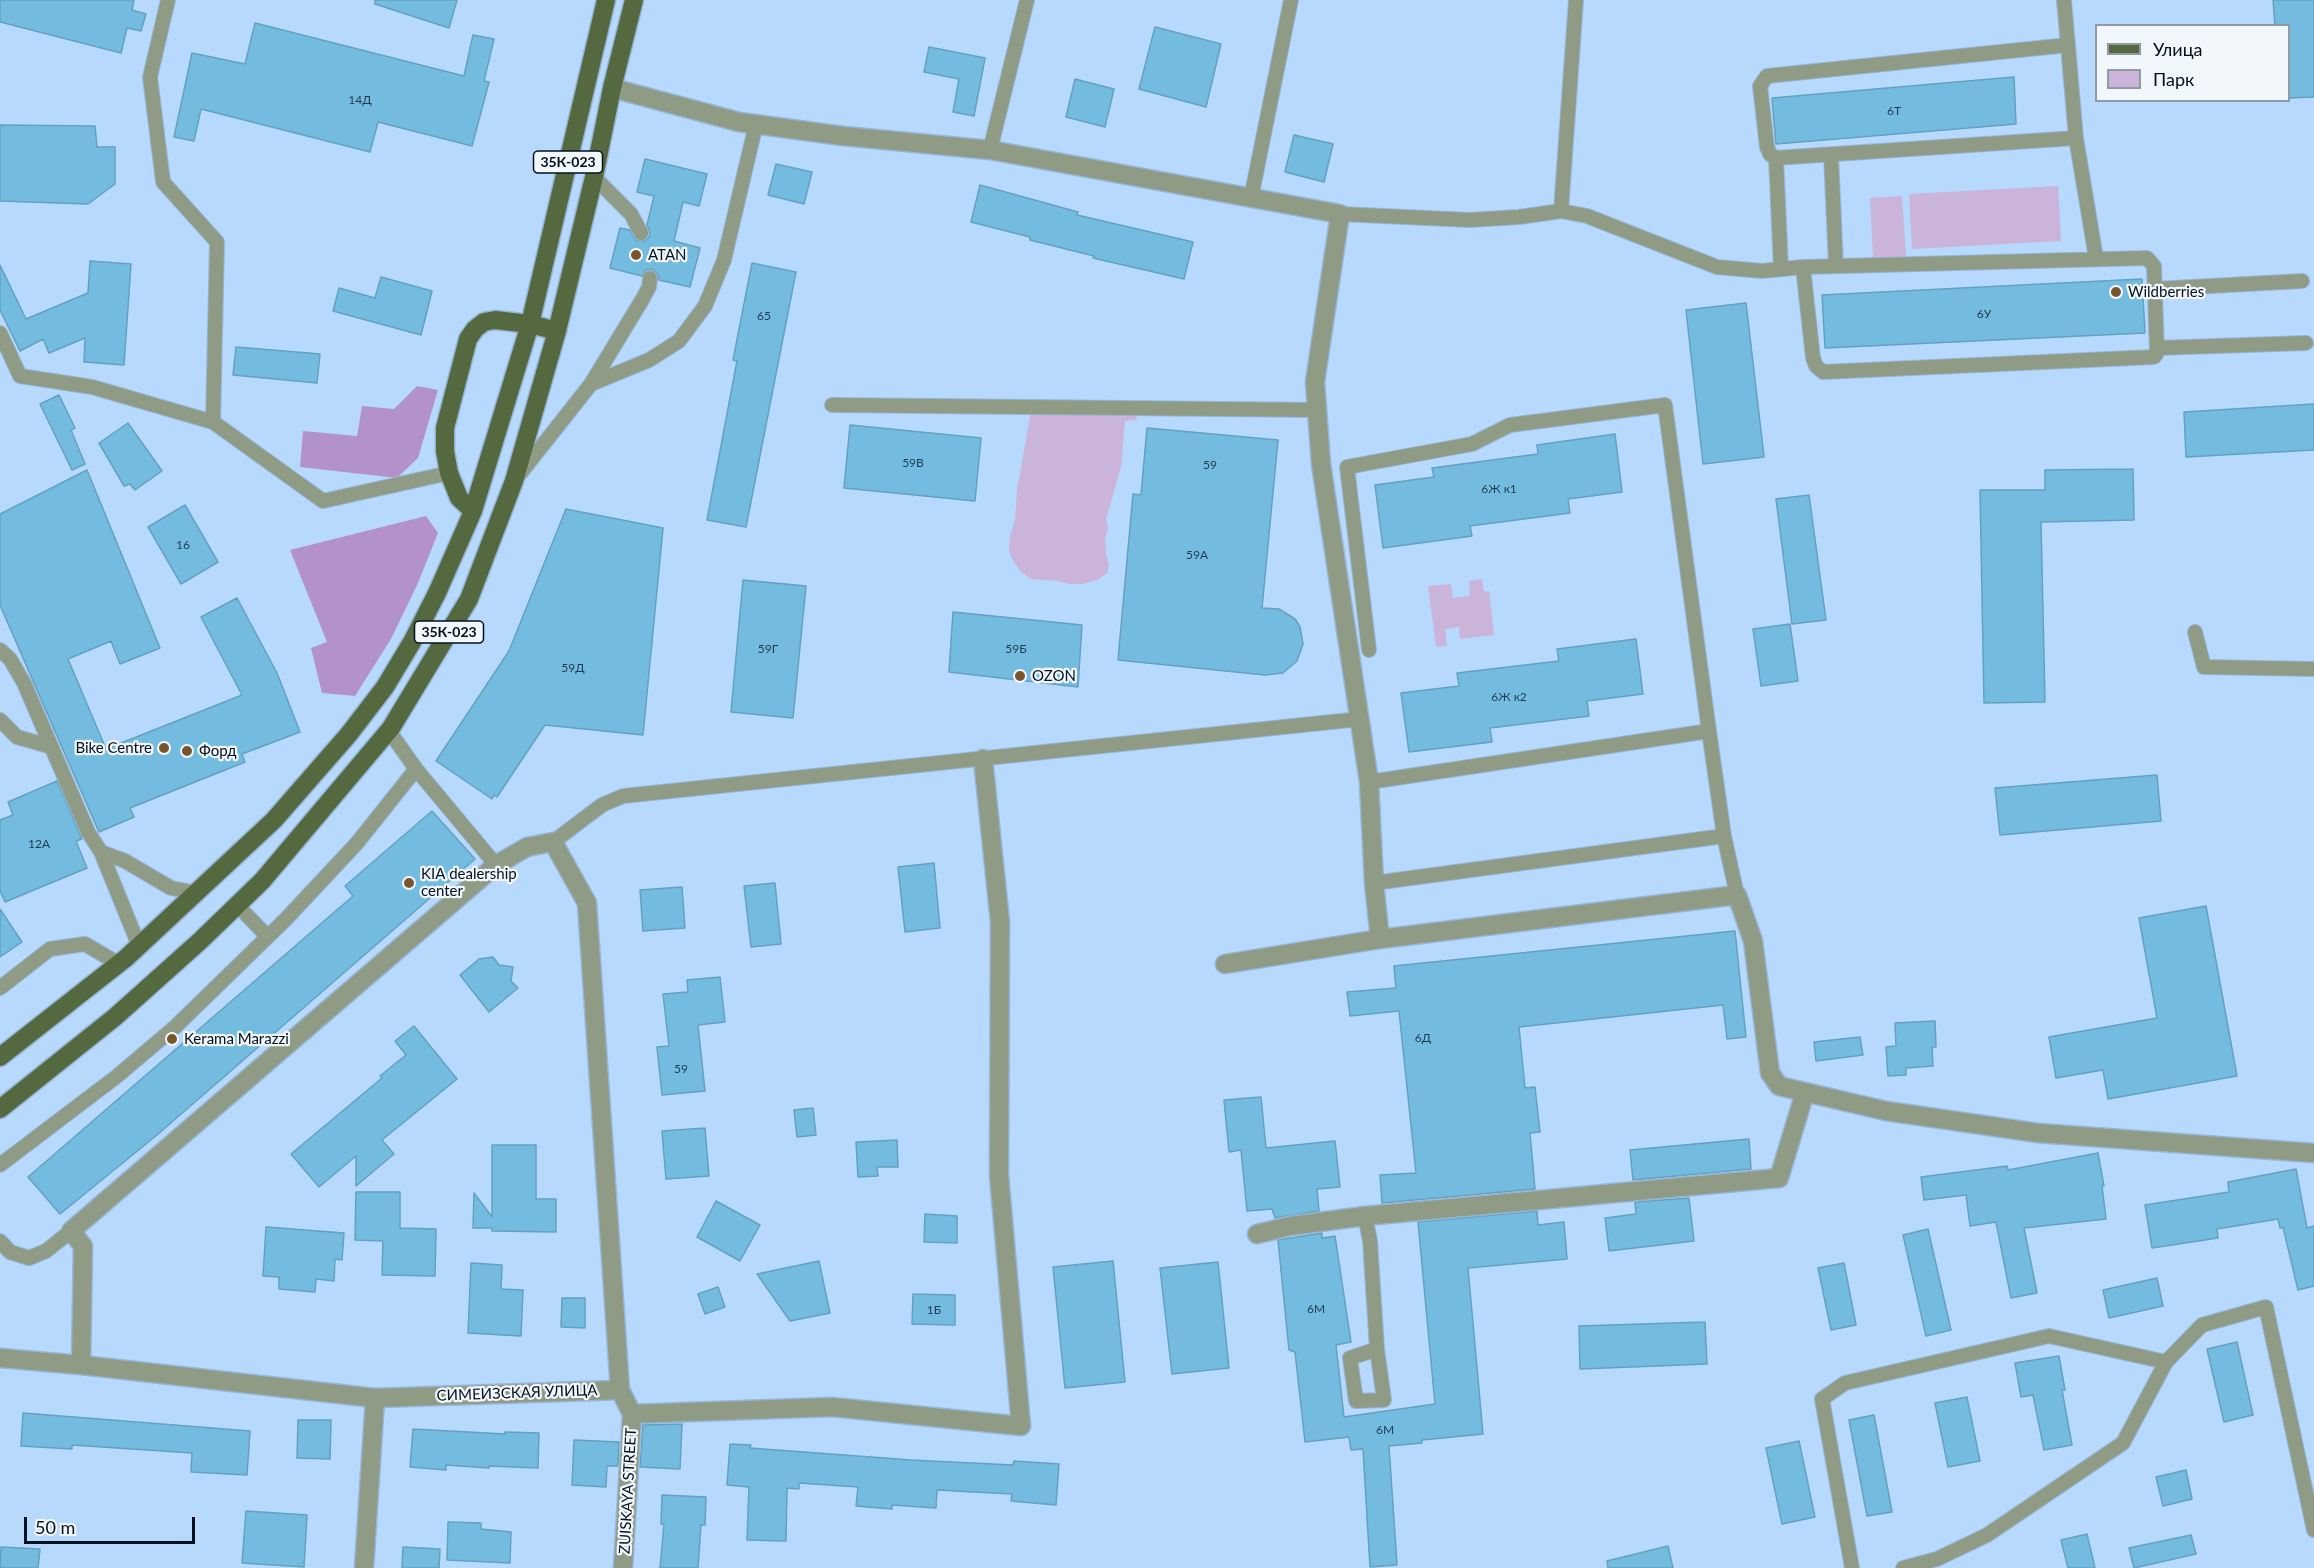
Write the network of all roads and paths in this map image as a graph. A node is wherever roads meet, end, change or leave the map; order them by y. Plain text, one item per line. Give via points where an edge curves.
1 (168, 0) edge
2 (606, 0) edge
3 (634, 0) edge
4 (1027, 0) edge
5 (1291, 0) edge
6 (1576, 0) edge
7 (2064, 0) edge
8 (2068, 45) junction
9 (612, 88) junction
10 (756, 124) junction
11 (2076, 138) junction
12 (990, 150) junction
13 (1831, 155) junction
14 (1776, 158) junction
15 (594, 177) junction
16 (1251, 198) junction
17 (1561, 211) junction
18 (1340, 214) junction
19 (640, 233) dead end
20 (2096, 258) junction
21 (1836, 266) junction
22 (1803, 267) junction
23 (1781, 269) junction
24 (650, 278) dead end
25 (2302, 281) dead end
26 (2155, 289) junction
27 (530, 324) junction
28 (556, 331) junction
29 (0, 333) edge
30 (2306, 343) dead end
31 (2157, 348) junction
32 (591, 384) junction
33 (832, 405) dead end
34 (1317, 410) junction
35 (213, 422) junction
36 (449, 473) junction
37 (514, 482) junction
38 (473, 511) junction
39 (2195, 632) dead end
40 (0, 650) edge
41 (1369, 650) dead end
42 (2314, 669) edge
43 (1360, 719) junction
44 (0, 720) edge
45 (389, 731) junction
46 (1709, 731) junction
47 (52, 747) junction
48 (983, 759) junction
49 (416, 769) junction
50 (1369, 782) junction
51 (1724, 836) junction
52 (553, 842) junction
53 (101, 852) junction
54 (496, 865) junction
55 (1374, 883) junction
56 (197, 893) junction
57 (1737, 895) junction
58 (237, 904) junction
59 (267, 936) junction
60 (1380, 939) junction
61 (139, 946) junction
62 (119, 964) junction
63 (1225, 964) dead end
64 (0, 988) edge
65 (0, 1057) edge
66 (1805, 1092) junction
67 (0, 1109) edge
68 (2314, 1153) edge
69 (0, 1165) edge
70 (1365, 1216) junction
71 (71, 1232) junction
72 (1257, 1234) dead end
73 (0, 1241) edge
74 (1377, 1349) dead end
75 (0, 1358) edge
76 (2166, 1362) junction
77 (81, 1365) junction
78 (620, 1390) junction
79 (375, 1398) junction
80 (632, 1414) junction
81 (2314, 1530) edge
82 (364, 1568) edge
83 (623, 1568) edge
84 (1852, 1568) edge
85 (1903, 1568) edge

1 - 35 lane via 150,78 163,182 216,242
2 - 27 main road, 35К-023
3 - 9 main road, 35К-023
4 - 12 lane
5 - 16 lane
6 - 17 lane
7 - 8 lane
8 - 11 lane
8 - 14 lane via 1767,76 1760,86 1767,147
9 - 10 street
9 - 15 main road, 35К-023
10 - 12 street
10 - 32 lane via 724,260 705,306 679,341 649,360
11 - 13 lane
11 - 20 lane
12 - 16 street
13 - 14 lane
13 - 21 lane
14 - 23 lane
15 - 19 lane via 632,214
15 - 28 main road, 35К-023
16 - 18 street
17 - 18 lane via 1470,220
17 - 23 lane via 1587,216 1717,267
18 - 34 street via 1315,382
20 - 21 lane
20 - 26 lane via 2147,258 2154,266
21 - 22 lane
22 - 23 lane
22 - 31 lane via 1813,358 1823,372 2154,357
24 - 32 lane via 642,300
25 - 26 lane
26 - 31 lane
27 - 28 main road
27 - 36 main road via 484,322 468,339 445,428
27 - 38 main road, 35К-023
28 - 37 main road, 35К-023
29 - 35 lane via 20,376 92,387
30 - 31 lane
32 - 37 lane
33 - 34 lane
34 - 43 street via 1321,465
35 - 36 lane via 323,501
36 - 38 main road via 459,498
37 - 45 main road, 35К-023 via 469,599
38 - 56 main road, 35К-023 via 437,593 385,687 274,820
39 - 42 lane via 2204,668
40 - 47 lane via 24,683
41 - 46 lane via 1347,467 1472,444 1510,425 1665,405
43 - 48 lane
43 - 50 street
44 - 47 lane via 17,737
45 - 49 lane
45 - 58 main road, 35К-023
46 - 50 lane
46 - 51 lane
47 - 53 lane via 88,832
48 - 52 lane via 623,795 602,805
48 - 80 street via 1000,922 999,1175 1021,1426 832,1407
49 - 54 lane
49 - 59 lane via 357,843
50 - 55 street
51 - 55 lane
51 - 57 lane
52 - 54 street via 528,846
52 - 78 street via 587,903
53 - 56 lane via 171,888
53 - 61 lane
54 - 71 street
55 - 60 street
56 - 61 main road, 35К-023
57 - 60 street
57 - 66 street via 1753,941 1770,1073 1779,1086
58 - 59 lane
58 - 67 main road, 35К-023 via 115,1017
59 - 69 lane via 176,1027
60 - 63 street
61 - 62 main road, 35К-023
62 - 64 lane via 85,944 50,949
62 - 65 main road, 35К-023
66 - 68 street via 1886,1111 2038,1133
66 - 70 street via 1779,1178
70 - 72 street
70 - 74 lane
71 - 73 lane via 29,1258 10,1252
71 - 77 street via 83,1246
75 - 77 street, СИМЕИЗСКАЯ УЛИЦА
76 - 81 lane via 2202,1325 2266,1307
76 - 84 lane via 2049,1336 1845,1383 1822,1399
76 - 85 lane via 2123,1443 1987,1535 1937,1559
77 - 79 street, СИМЕИЗСКАЯ УЛИЦА
78 - 79 street, СИМЕИЗСКАЯ УЛИЦА
78 - 80 street
79 - 82 street
80 - 83 street, ZUISKAYA STREET

